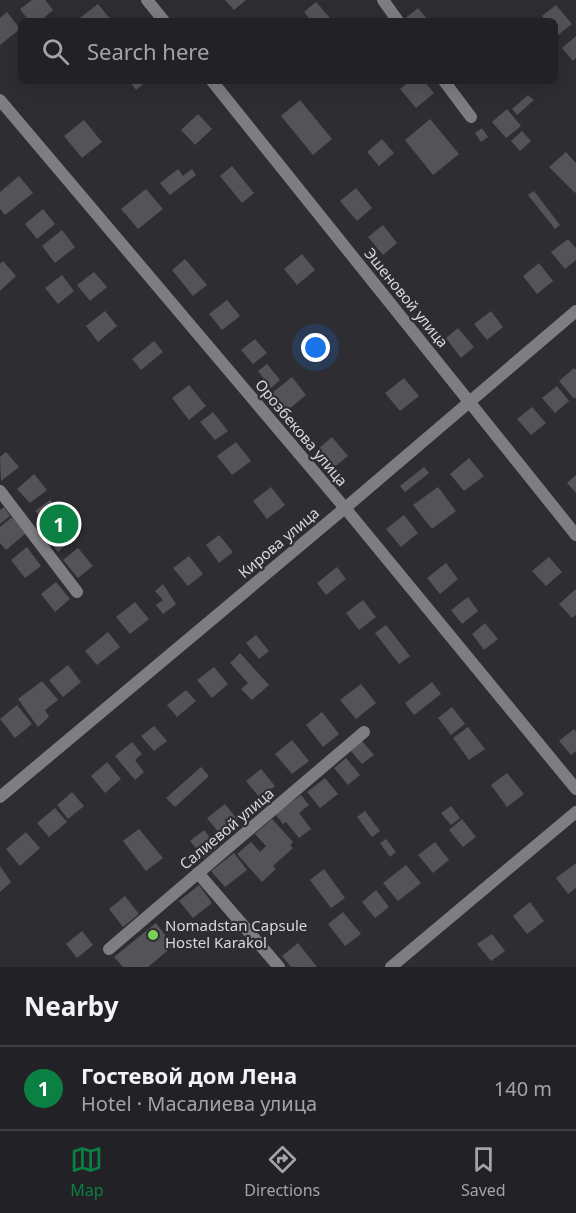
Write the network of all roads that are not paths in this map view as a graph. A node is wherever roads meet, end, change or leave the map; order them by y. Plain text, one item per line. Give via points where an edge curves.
1 (147, 0) edge
2 (382, 0) edge
3 (162, 18) edge
4 (396, 18) edge
5 (214, 84) edge
6 (446, 84) edge
7 (0, 99) edge
8 (471, 117) dead end
9 (576, 311) edge
10 (470, 402) junction
11 (0, 491) edge
12 (345, 508) junction
13 (576, 535) edge
14 (77, 592) dead end
15 (364, 732) dead end
16 (576, 789) edge
17 (0, 797) edge
18 (576, 812) edge
19 (198, 873) junction
20 (109, 949) dead end
21 (279, 967) edge
22 (391, 967) edge

1 - 3 street
2 - 4 street
5 - 10 street, Эшеновой улица
6 - 8 street
7 - 12 street, Орозбекова улица
9 - 10 street, Кирова улица
10 - 12 street, Кирова улица
10 - 13 street, Эшеновой улица
11 - 14 street
12 - 16 street, Орозбекова улица
12 - 17 street, Кирова улица
15 - 19 street, Салиевой улица
18 - 22 street
19 - 20 street, Салиевой улица
19 - 21 street

